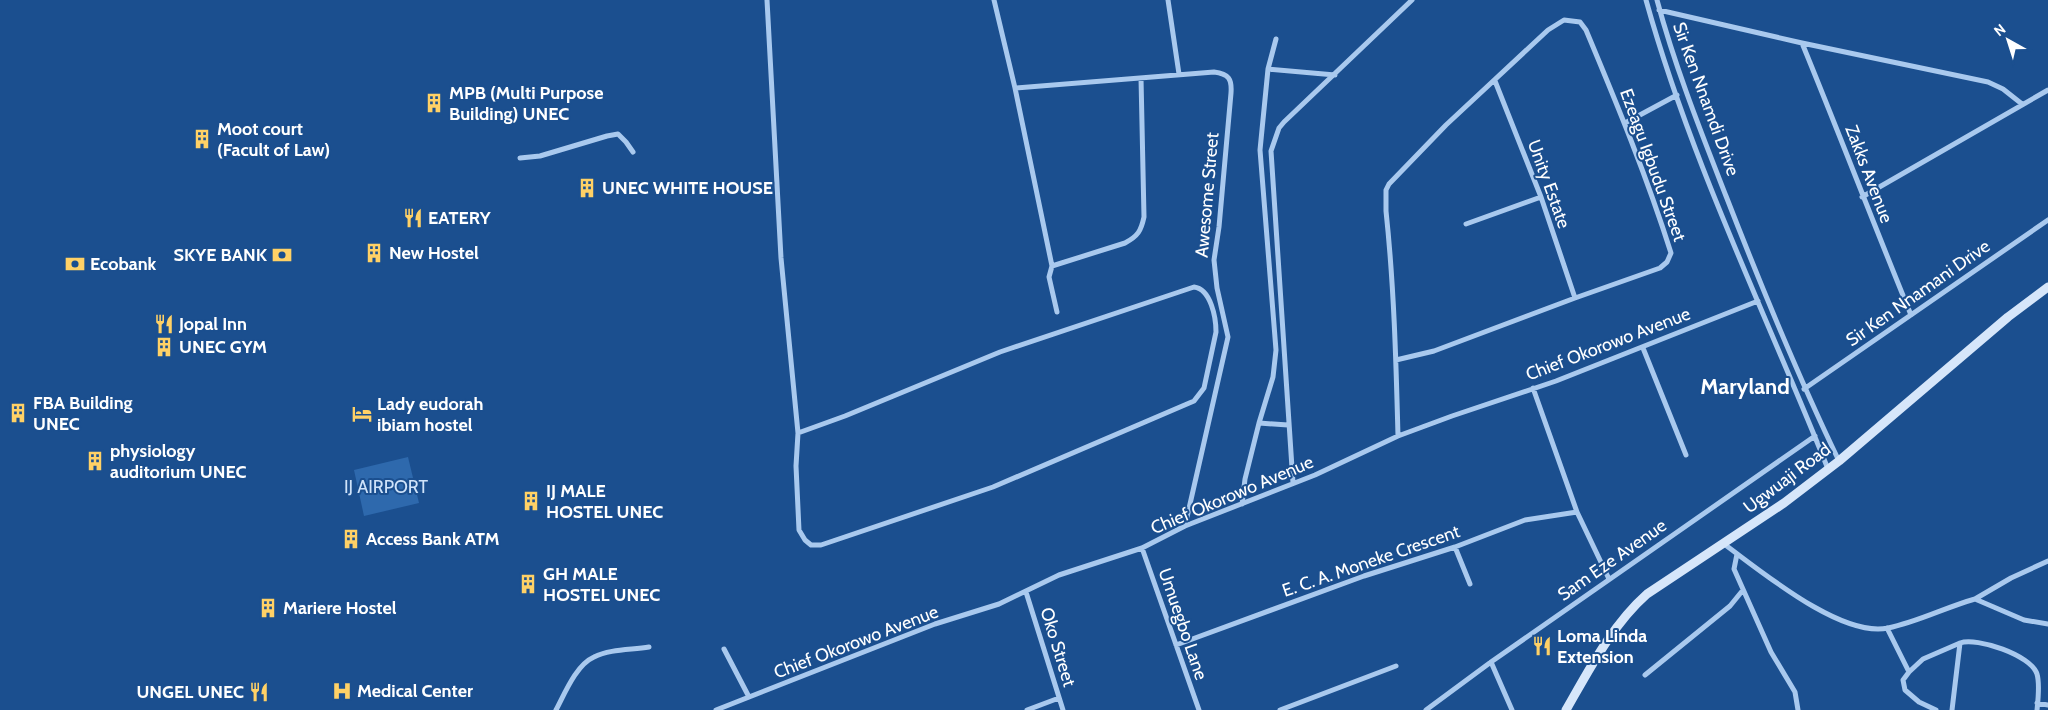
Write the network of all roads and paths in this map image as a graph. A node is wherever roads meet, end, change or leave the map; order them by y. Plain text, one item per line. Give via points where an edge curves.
1 (767, 0) edge
2 (994, 0) edge
3 (1168, 0) edge
4 (1412, 0) edge
5 (1646, 0) edge
6 (1657, 0) edge
7 (1660, 10) junction
8 (1276, 39) dead end
9 (1802, 43) junction
10 (1268, 69) junction
11 (1179, 74) junction
12 (1335, 75) junction
13 (1141, 78) junction
14 (1495, 81) junction
15 (1014, 88) junction
16 (2048, 90) edge
17 (1677, 95) junction
18 (2022, 104) junction
19 (1625, 123) junction
20 (633, 152) dead end
21 (520, 158) dead end
22 (1541, 197) junction
23 (1862, 197) junction
24 (2048, 220) edge
25 (1466, 224) dead end
26 (1739, 231) junction
27 (1730, 235) junction
28 (1052, 266) junction
29 (2048, 287) edge
30 (1575, 298) junction
31 (1758, 302) junction
32 (1057, 312) dead end
33 (1911, 315) junction
34 (1643, 348) junction
35 (1396, 360) junction
36 (1533, 388) junction
37 (1804, 389) junction
38 (1259, 423) junction
39 (1288, 425) junction
40 (798, 432) junction
41 (1398, 436) junction
42 (1815, 436) junction
43 (1686, 455) dead end
44 (1838, 461) junction
45 (1828, 469) junction
46 (1293, 483) junction
47 (1242, 504) junction
48 (1578, 512) junction
49 (1185, 526) junction
50 (1724, 544) junction
51 (1455, 547) junction
52 (1142, 548) junction
53 (1737, 554) junction
54 (2048, 561) edge
55 (1609, 578) junction
56 (1470, 584) dead end
57 (1743, 590) junction
58 (1026, 592) junction
59 (1975, 599) junction
60 (2048, 624) edge
61 (1887, 628) junction
62 (1960, 642) junction
63 (1176, 645) junction
64 (649, 647) dead end
65 (724, 649) dead end
66 (1491, 662) junction
67 (1396, 666) dead end
68 (1909, 672) junction
69 (1645, 675) dead end
70 (749, 698) junction
71 (1059, 698) junction
72 (2037, 703) junction
73 (2048, 705) edge
74 (556, 710) edge
75 (716, 710) edge
76 (1027, 710) edge
77 (1063, 710) edge
78 (1199, 710) edge
79 (1280, 710) edge
80 (1426, 710) edge
81 (1512, 710) edge
82 (1566, 710) edge
83 (1798, 710) edge
84 (1936, 710) edge
85 (1952, 710) edge
86 (2036, 710) edge

1 - 40 street via 781,258
2 - 15 street
3 - 11 street
4 - 12 street
5 - 17 street, Sir Ken Nnamdi Drive
6 - 7 street
7 - 9 street, Sir Ken Nnamdi Drive
7 - 26 street, Sir Ken Nnamdi Drive
8 - 10 street
9 - 18 street, Sir Ken Nnamdi Drive via 1988,82
9 - 23 street, Zakks Avenue
10 - 12 street
10 - 38 street via 1260,150 1276,350 1273,376
11 - 13 street, Awesome Street
11 - 49 street, Awesome Street via 1214,72 1229,77 1232,83 1214,260 1228,338
12 - 39 street via 1279,128 1272,151
13 - 15 street, Awesome Street
13 - 28 street via 1144,217 1141,231 1136,238 1125,243
14 - 19 street, Ezeagu Igbudu Street via 1548,30 1564,20 1580,22
14 - 22 street, Unity Estate
14 - 35 street via 1446,125 1386,190
15 - 28 street
16 - 18 street
17 - 19 street
17 - 27 street, Sir Ken Nnamdi Drive
18 - 23 street
19 - 30 street, Ezeagu Igbudu Street via 1671,254 1660,268
20 - 21 street via 618,134 540,156
22 - 25 street
22 - 30 street, Unity Estate
23 - 33 street, Zakks Avenue
24 - 33 street, Sir Ken Nnamani Drive
26 - 27 street
26 - 37 street, Sir Ken Nnamdi Drive
27 - 31 street, Sir Ken Nnamdi Drive
28 - 32 street via 1049,277
29 - 44 main road, Ugwuaji Road
30 - 35 street, Ezeagu Igbudu Street via 1434,351
31 - 34 street, Chief Okorowo Avenue
31 - 42 street, Sir Ken Nnamdi Drive
33 - 37 street, Sir Ken Nnamani Drive
34 - 36 street, Chief Okorowo Avenue
34 - 43 street
35 - 41 street
36 - 41 street, Chief Okorowo Avenue
36 - 48 street
37 - 44 street, Sir Ken Nnamdi Drive
38 - 39 street
38 - 47 street
39 - 46 street
40 - 40 street via 1000,352 1194,287 1207,297 1216,323 1204,388 1194,401 993,487 821,545 811,545 799,530
41 - 46 street, Chief Okorowo Avenue
42 - 45 street, Sir Ken Nnamdi Drive
42 - 55 street, Sam Eze Avenue
44 - 45 main road, Ugwuaji Road
45 - 50 main road, Ugwuaji Road via 1784,504
46 - 47 street, Chief Okorowo Avenue
47 - 49 street, Chief Okorowo Avenue
48 - 51 street, E. C. A. Moneke Crescent via 1525,520
48 - 55 street
49 - 52 street, Chief Okorowo Avenue
50 - 53 street
50 - 82 main road, Ugwuaji Road via 1657,587 1633,608 1589,670
51 - 56 street
51 - 63 street, E. C. A. Moneke Crescent via 1364,576
52 - 58 street, Chief Okorowo Avenue via 1059,576
52 - 63 street, Umuegbo Lane
53 - 57 street via 1734,569
53 - 61 street via 1824,614 1857,627
54 - 59 street
55 - 66 street, Sam Eze Avenue
57 - 69 street via 1730,606
57 - 83 street via 1771,652 1795,692
58 - 70 street, Chief Okorowo Avenue via 1000,604 935,624
58 - 71 street, Oko Street
59 - 60 street via 2024,620
59 - 61 street
61 - 68 street
62 - 68 street via 1923,659
62 - 72 street via 1989,645 2022,658 2037,674
62 - 85 street
63 - 78 street, Umuegbo Lane
64 - 74 street via 609,652 586,662
65 - 70 street
66 - 80 street, Sam Eze Avenue
66 - 81 street
67 - 79 street
68 - 84 street via 1902,683 1904,690
70 - 75 street, Chief Okorowo Avenue
71 - 76 street
71 - 77 street, Oko Street
72 - 73 street
72 - 86 street

